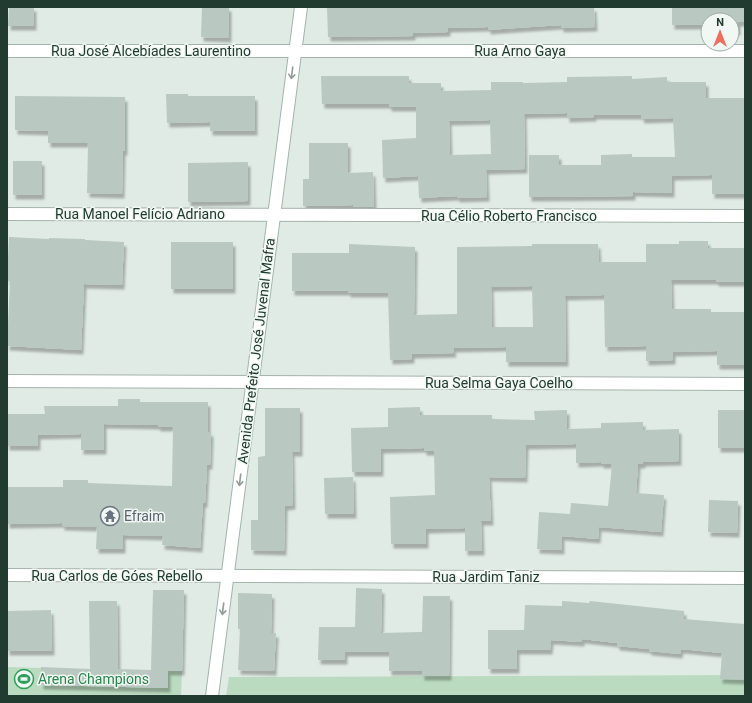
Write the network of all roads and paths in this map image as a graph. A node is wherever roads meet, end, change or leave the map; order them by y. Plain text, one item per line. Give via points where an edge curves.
1 (302, 7) edge
2 (7, 51) edge
3 (295, 51) junction
4 (745, 51) edge
5 (7, 214) edge
6 (274, 215) junction
7 (745, 216) edge
8 (7, 381) edge
9 (252, 382) junction
10 (745, 384) edge
11 (7, 575) edge
12 (228, 576) junction
13 (745, 578) edge
14 (212, 696) edge

1 - 3 street, Avenida Prefeito José Juvenal Mafra
2 - 3 street, Rua José Alcebíades Laurentino
3 - 4 street, Rua Arno Gaya
3 -> 6 street, Avenida Prefeito José Juvenal Mafra
5 - 6 street, Rua Manoel Felício Adriano
6 - 7 street, Rua Célio Roberto Francisco
6 - 9 street, Avenida Prefeito José Juvenal Mafra
8 - 9 street, Rua Selma Gaya Coelho
9 - 10 street, Rua Selma Gaya Coelho
9 -> 12 street, Avenida Prefeito José Juvenal Mafra
11 - 12 street, Rua Carlos de Góes Rebello
12 - 13 street, Rua Jardim Taniz
12 -> 14 street, Avenida Prefeito José Juvenal Mafra

